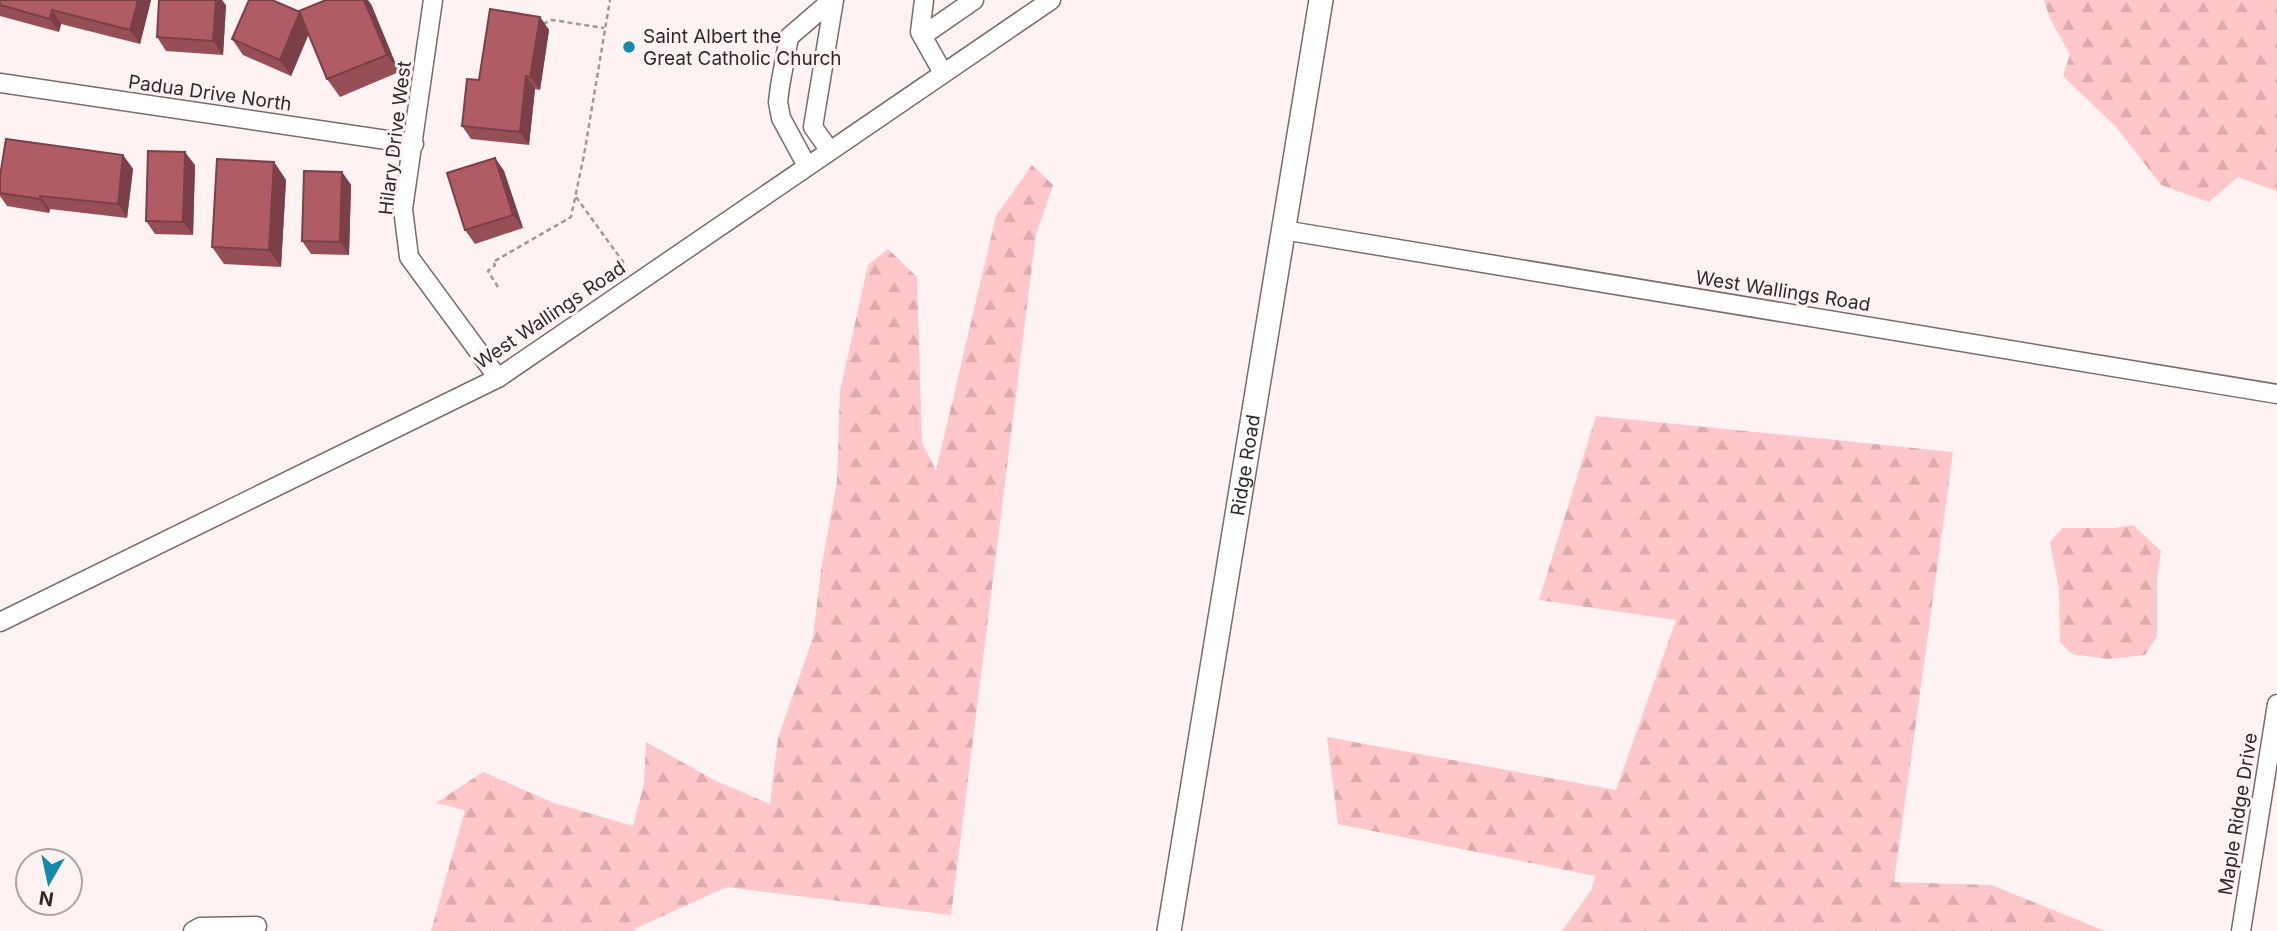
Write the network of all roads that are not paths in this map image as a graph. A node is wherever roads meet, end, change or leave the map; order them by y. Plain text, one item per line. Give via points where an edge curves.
1 (433, 0) edge
2 (833, 0) edge
3 (924, 0) edge
4 (974, 0) edge
5 (1051, 0) edge
6 (1321, 0) edge
7 (922, 36) junction
8 (943, 73) junction
9 (0, 83) edge
10 (414, 144) junction
11 (830, 151) junction
12 (807, 166) junction
13 (1283, 230) junction
14 (498, 378) junction
15 (2277, 394) edge
16 (0, 622) edge
17 (2277, 704) edge
18 (257, 926) dead end
19 (193, 931) edge
20 (1169, 931) edge
21 (2241, 931) edge

1 - 10 street, Hilary Drive West
2 - 11 street via 813,127
2 - 12 street via 789,37 780,86 781,118
3 - 7 street
4 - 7 street
5 - 8 street, West Wallings Road
6 - 13 main road, Ridge Road
7 - 8 street
8 - 11 street, West Wallings Road
9 - 10 street, Padua Drive North
10 - 14 street, Hilary Drive West via 403,209 409,257
11 - 12 street, West Wallings Road
12 - 14 street, West Wallings Road
13 - 15 street, West Wallings Road
13 - 20 main road, Ridge Road
14 - 16 street, West Wallings Road
17 - 21 street, Maple Ridge Drive
18 - 19 street

